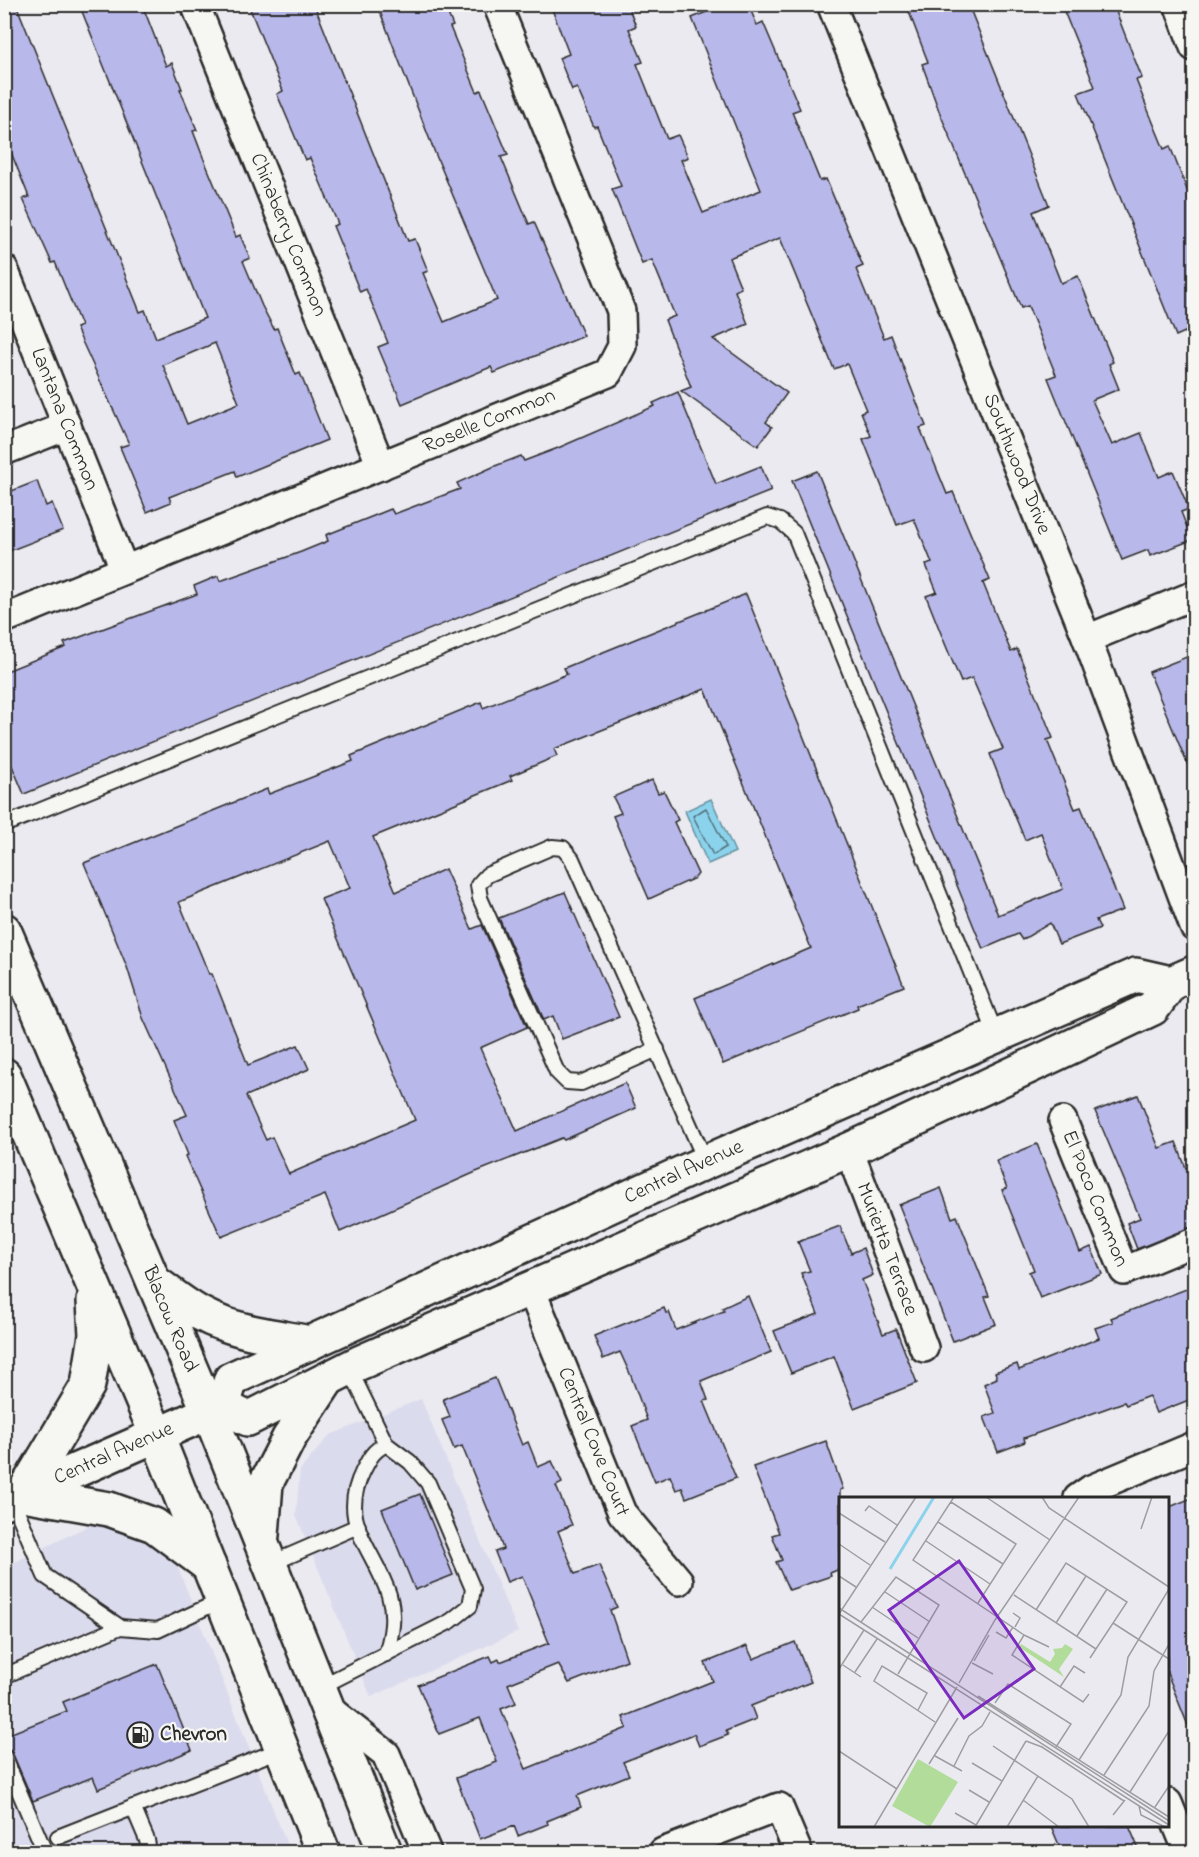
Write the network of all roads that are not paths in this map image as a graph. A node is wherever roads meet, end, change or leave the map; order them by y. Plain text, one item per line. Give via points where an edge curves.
1 (195, 4) edge
2 (497, 4) edge
3 (831, 4) edge
4 (1178, 4) edge
5 (1194, 47) edge
6 (4, 269) edge
7 (67, 426) junction
8 (4, 452) edge
9 (381, 466) junction
10 (124, 569) junction
11 (1194, 595) edge
12 (4, 619) edge
13 (1087, 639) junction
14 (4, 825) edge
15 (1194, 927) edge
16 (4, 930) edge
17 (1183, 978) edge
18 (997, 1037) junction
19 (657, 1049) junction
20 (4, 1075) edge
21 (1062, 1121) dead end
22 (849, 1150) junction
23 (706, 1162) junction
24 (1194, 1242) edge
25 (154, 1282) junction
26 (93, 1284) junction
27 (531, 1289) junction
28 (310, 1343) junction
29 (924, 1348) dead end
30 (338, 1373) junction
31 (216, 1409) junction
32 (156, 1434) junction
33 (387, 1444) junction
34 (1194, 1446) edge
35 (1079, 1497) edge
36 (13, 1498) edge
37 (358, 1526) junction
38 (266, 1553) junction
39 (209, 1566) junction
40 (679, 1581) dead end
41 (222, 1600) junction
42 (120, 1627) junction
43 (386, 1654) junction
44 (4, 1676) edge
45 (325, 1698) junction
46 (282, 1749) junction
47 (4, 1756) edge
48 (133, 1808) junction
49 (1169, 1808) edge
50 (58, 1837) dead end
51 (45, 1852) edge
52 (149, 1852) edge
53 (323, 1852) edge
54 (385, 1852) edge
55 (427, 1852) edge
56 (663, 1852) edge
57 (798, 1852) edge
58 (1188, 1852) edge

1 - 9 street, Chinaberry Common
2 - 9 street, Roselle Common via 621,311 621,346 608,373
3 - 13 street, Southwood Drive
4 - 5 street
6 - 7 street, Lantana Common
7 - 8 street
7 - 10 street, Lantana Common
9 - 10 street, Roselle Common
10 - 12 street, Roselle Common
11 - 13 street
13 - 15 street, Southwood Drive
14 - 18 lane via 767,517 780,521 794,533
16 - 25 main road, Blacow Road
17 - 18 main road, Central Avenue via 1136,975
17 - 22 main road, Central Avenue via 1153,1008
18 - 23 main road, Central Avenue
19 - 19 lane via 572,859 563,848 552,846 487,875 478,885 480,898 557,1072 567,1082 581,1083
19 - 23 lane
20 - 26 main road
21 - 24 street, El Poco Common via 1124,1271
22 - 27 main road, Central Avenue
22 - 29 street, Murietta Terrace
23 - 28 main road, Central Avenue
25 - 28 main road via 201,1314 220,1322 244,1331
25 - 31 main road, Blacow Road
26 - 32 main road
26 - 36 main road via 96,1335 87,1385
27 - 30 main road, Central Avenue
27 - 40 street, Central Cove Court via 622,1513
28 - 31 main road, Central Avenue via 231,1379
30 - 31 main road, Central Avenue via 248,1419
30 - 33 lane
30 - 38 main road via 289,1438 266,1483
31 - 32 main road, Central Avenue
31 - 38 main road, Blacow Road
32 - 36 main road, Central Avenue
32 - 39 main road
33 - 37 lane via 373,1451 355,1487 353,1515
33 - 43 lane via 428,1483 473,1589 470,1606 451,1621
34 - 35 street
36 - 39 main road via 109,1509 154,1525
36 - 42 lane via 45,1576
37 - 38 lane
37 - 43 lane via 389,1596 393,1629
38 - 45 main road, Blacow Road
39 - 41 main road
41 - 42 lane via 158,1630
41 - 46 main road
42 - 44 lane
43 - 45 lane
45 - 54 main road, Blacow Road
45 - 55 street, Blacow Road via 386,1754
46 - 48 lane
46 - 53 main road
47 - 51 lane
48 - 50 lane
48 - 52 lane
49 - 58 street
56 - 57 street via 779,1807

